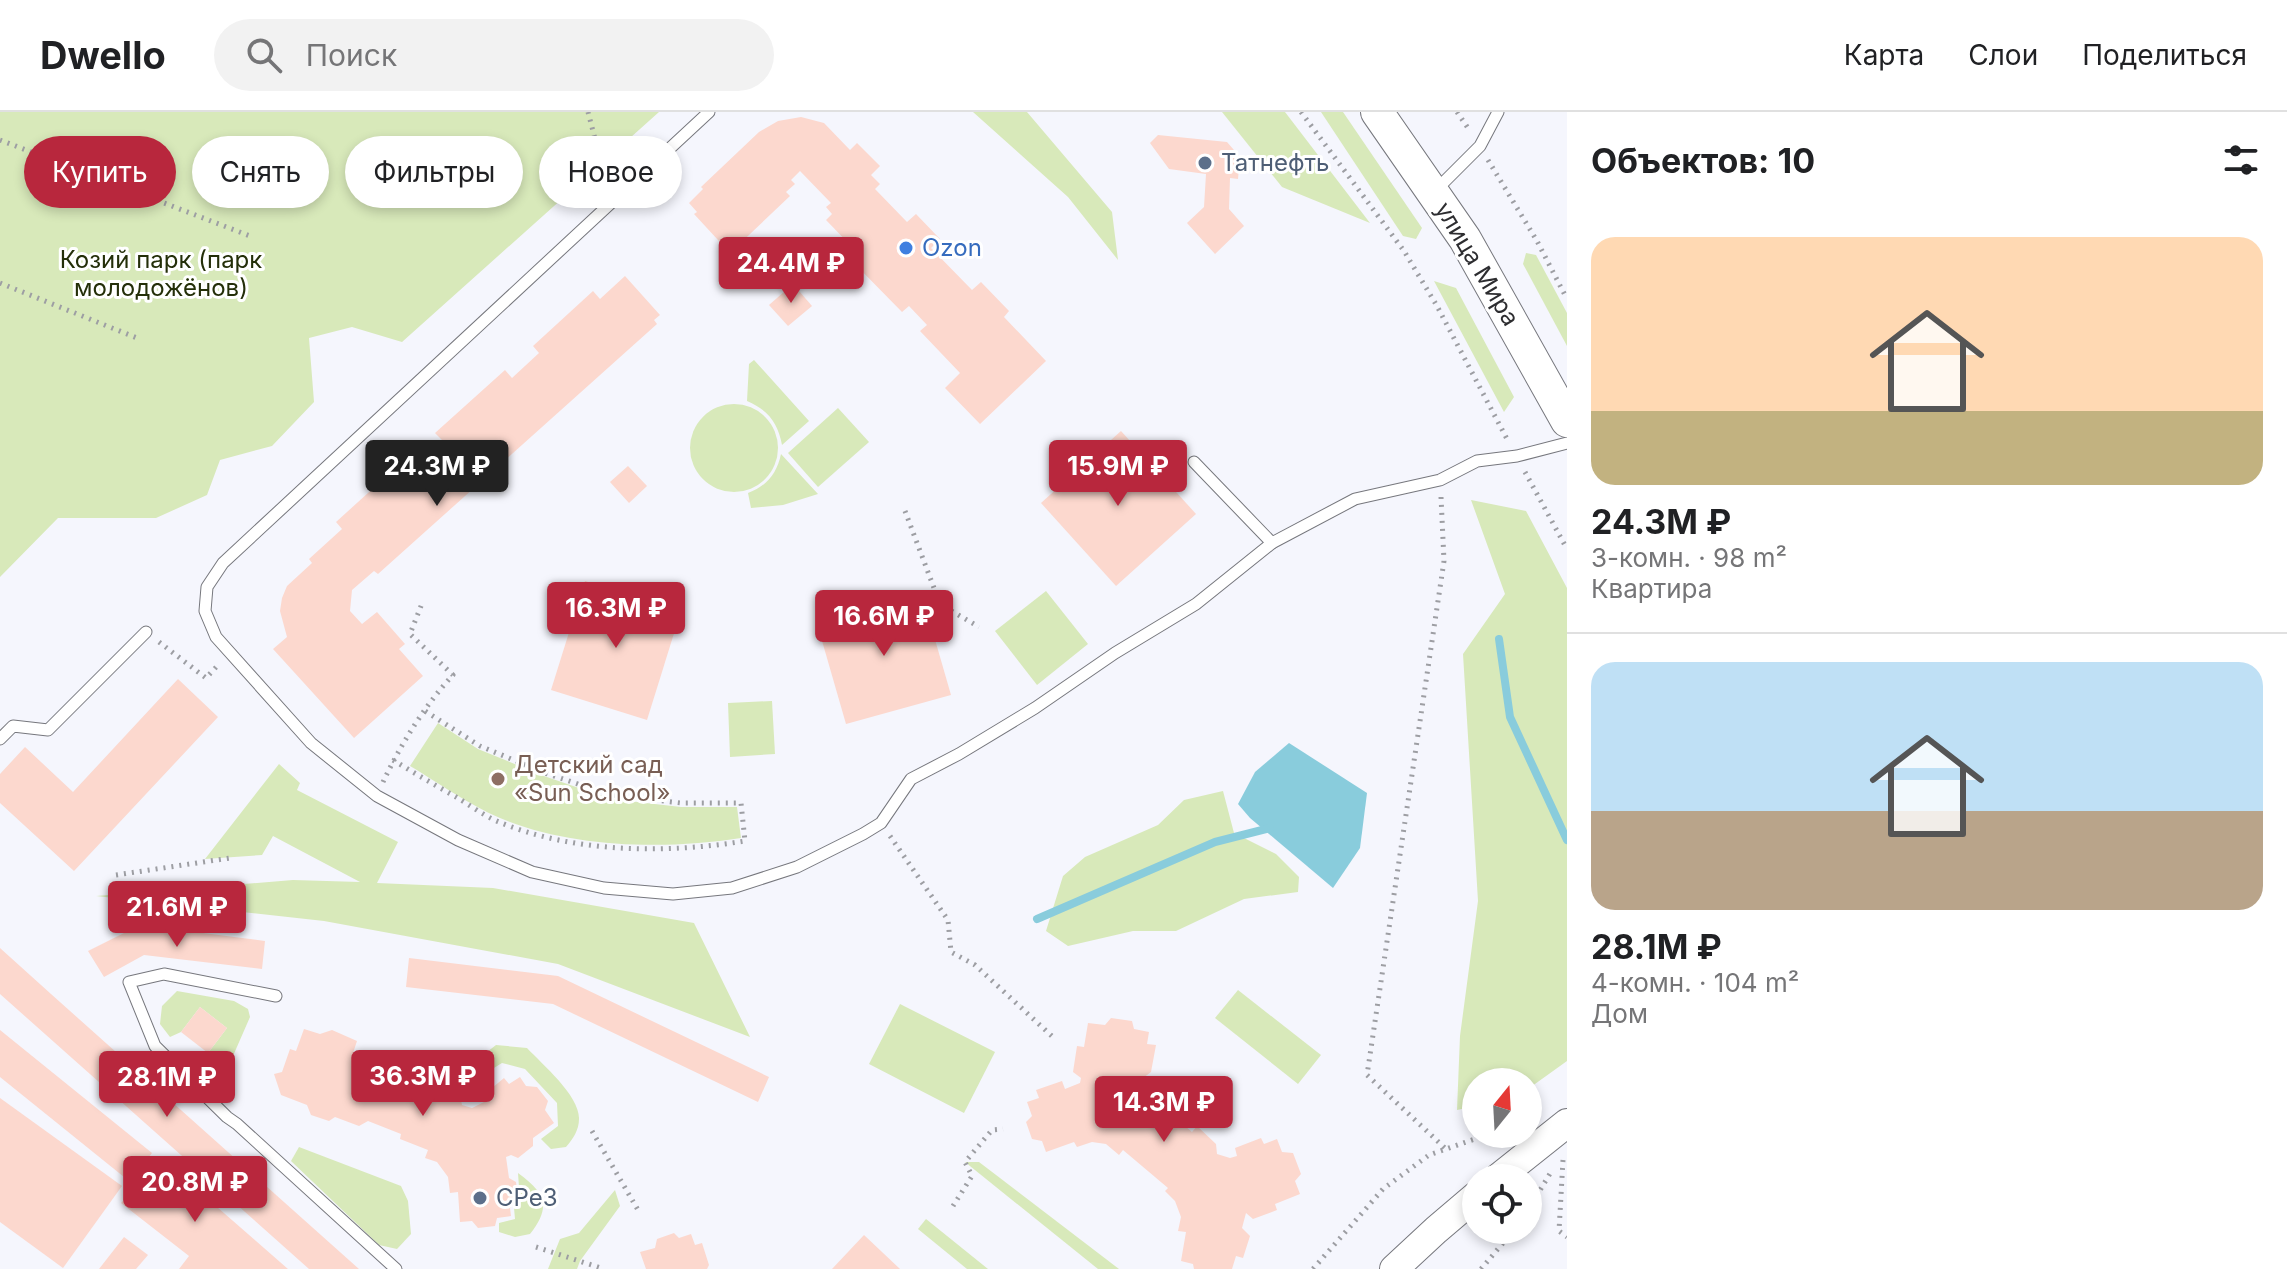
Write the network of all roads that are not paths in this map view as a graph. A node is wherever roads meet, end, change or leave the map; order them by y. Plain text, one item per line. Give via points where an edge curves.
1 (709, 112) edge
2 (1377, 112) edge
3 (1498, 112) edge
4 (1434, 192) junction
5 (1567, 421) edge
6 (1567, 443) edge
7 (1194, 462) dead end
8 (1272, 543) junction
9 (146, 632) dead end
10 (0, 739) edge
11 (276, 996) dead end
12 (1558, 1129) edge
13 (1515, 1164) edge
14 (1462, 1208) edge
15 (396, 1269) edge
16 (1394, 1269) edge

1 - 8 lane via 223,563 207,587 205,611 216,637 311,743 377,796 532,872 604,888 673,894 732,888 797,867 881,823 911,779 1035,708 1196,604
2 - 4 main road, улица Мира
3 - 4 lane via 1480,146
4 - 5 main road, улица Мира
6 - 8 lane via 1477,461 1440,480 1355,499
7 - 8 lane
9 - 10 lane via 48,730 13,726
11 - 15 lane via 164,974 129,982 155,1046
12 - 13 street
14 - 16 street

